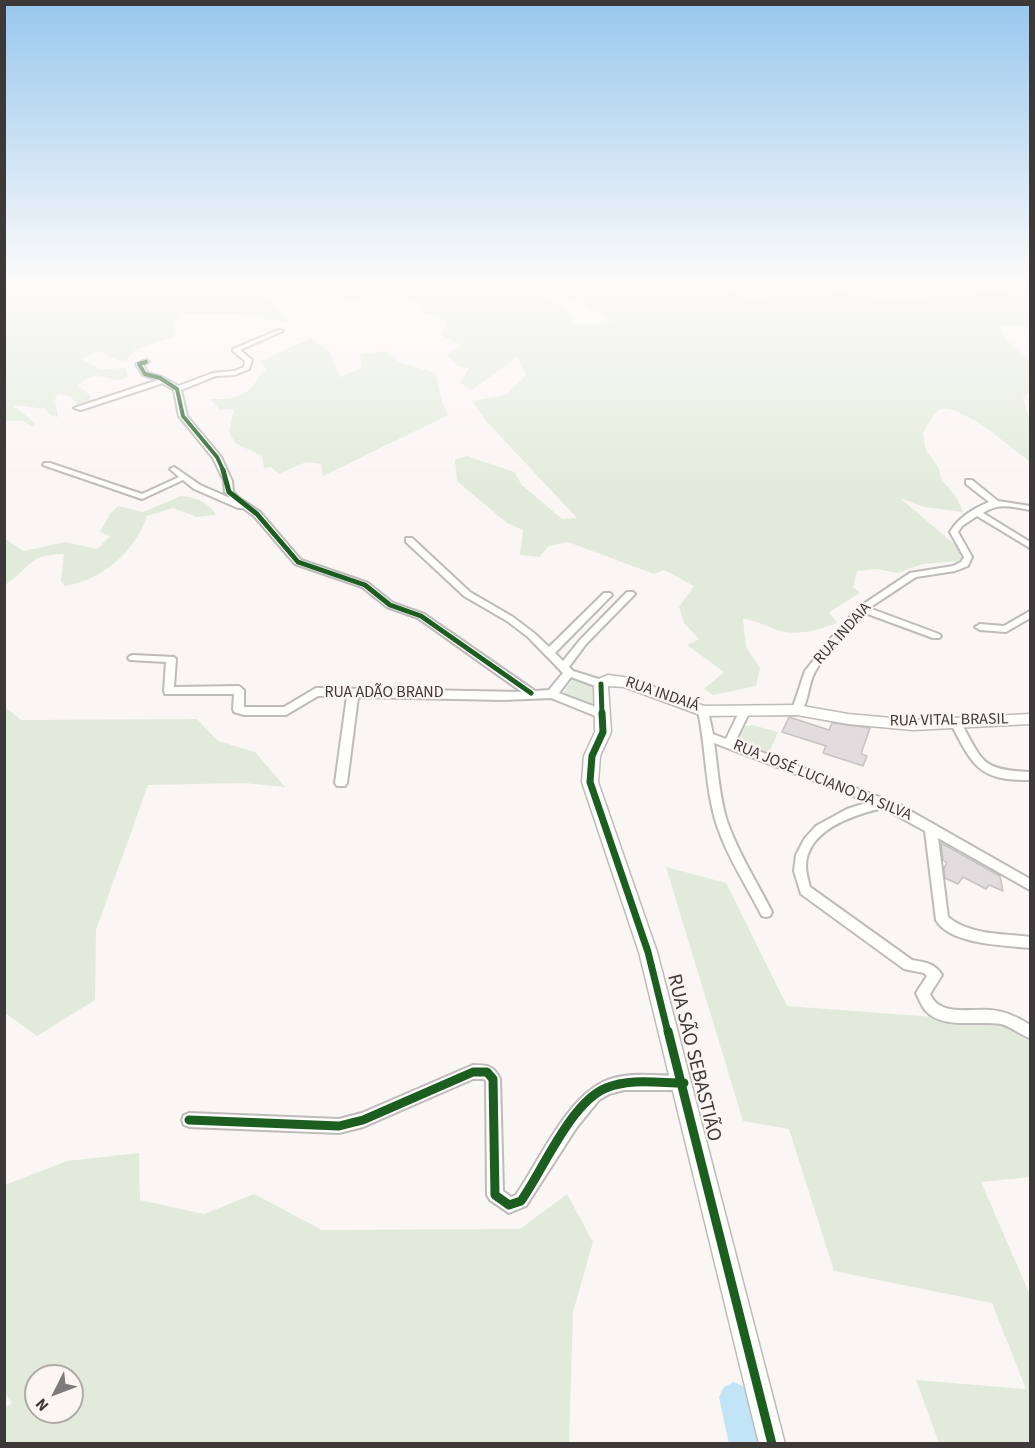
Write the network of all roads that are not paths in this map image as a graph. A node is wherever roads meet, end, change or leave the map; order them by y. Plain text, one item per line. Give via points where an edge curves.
1 (239, 353) edge
2 (146, 362) dead end
3 (164, 380) junction
4 (177, 389) junction
5 (78, 408) dead end
6 (47, 465) dead end
7 (174, 469) dead end
8 (183, 478) junction
9 (969, 482) dead end
10 (995, 503) junction
11 (249, 508) junction
12 (1030, 508) edge
13 (976, 512) junction
14 (409, 540) dead end
15 (1030, 545) edge
16 (630, 594) dead end
17 (607, 595) dead end
18 (862, 609) junction
19 (1030, 614) edge
20 (980, 627) dead end
21 (936, 636) dead end
22 (550, 652) junction
23 (133, 658) dead end
24 (566, 670) junction
25 (601, 684) junction
26 (353, 692) junction
27 (531, 693) junction
28 (552, 694) junction
29 (797, 710) junction
30 (704, 711) junction
31 (746, 711) junction
32 (602, 714) junction
33 (1030, 719) edge
34 (956, 724) junction
35 (710, 737) junction
36 (729, 744) junction
37 (1030, 776) edge
38 (341, 783) dead end
39 (884, 803) junction
40 (932, 829) junction
41 (1030, 885) edge
42 (766, 912) dead end
43 (1030, 942) edge
44 (1030, 1032) edge
45 (684, 1083) junction
46 (189, 1120) dead end
47 (772, 1443) edge

1 - 4 street via 249,360 247,368 215,374
2 - 3 street via 139,364 145,374
3 - 4 street
3 - 5 street
4 - 11 street via 183,416 217,457 229,492
6 - 8 street via 142,497
7 - 8 street
8 - 11 street via 213,496
9 - 10 street
10 - 12 street
10 - 13 street, RUA INDAIA
11 - 27 street via 298,562 365,585 390,605 421,616
13 - 15 street
13 - 18 street, RUA INDAIA via 954,532 968,556 965,564 913,575
14 - 22 street via 467,594 510,618
16 - 24 street via 583,642
17 - 22 street
18 - 21 street
18 - 29 street, RUA INDAIA via 809,673
19 - 20 street via 1006,629
22 - 24 street
23 - 26 street, RUA ADÃO BRAND via 171,659 169,691 239,690 237,705 244,711 286,711 311,693
24 - 25 street
24 - 28 street
25 - 30 street, RUA INDAIÁ via 608,680 626,682
25 - 32 street, RUA SÃO SEBASTIÃO
26 - 27 street, RUA ADÃO BRAND via 503,696
26 - 38 street
27 - 28 street, RUA ADÃO BRAND
28 - 32 street, RUA ADÃO BRAND
29 - 31 street, RUA INDAIÁ
29 - 34 street, RUA VITAL BRASIL via 891,723
30 - 31 street, RUA INDAIÁ
30 - 35 street
31 - 36 street
32 - 45 street, RUA SÃO SEBASTIÃO via 603,732 592,756 590,782 648,952
33 - 34 street, RUA VITAL BRASIL
34 - 37 street via 981,767 1007,775
35 - 36 street, RUA JOSÉ LUCIANO DA SILVA
35 - 42 street via 722,820
36 - 39 street, RUA JOSÉ LUCIANO DA SILVA
39 - 40 street, RUA JOSÉ LUCIANO DA SILVA
39 - 44 street via 845,813 830,821 810,841 799,870 805,891 909,965 927,968 934,975 923,993 932,1009 944,1016 1000,1017
40 - 41 street, RUA JOSÉ LUCIANO DA SILVA
40 - 43 street via 942,920 967,934
45 - 46 street via 627,1083 604,1088 578,1111 521,1201 509,1205 495,1195 493,1079 487,1072 473,1072 351,1124 330,1127
45 - 47 street, RUA SÃO SEBASTIÃO

